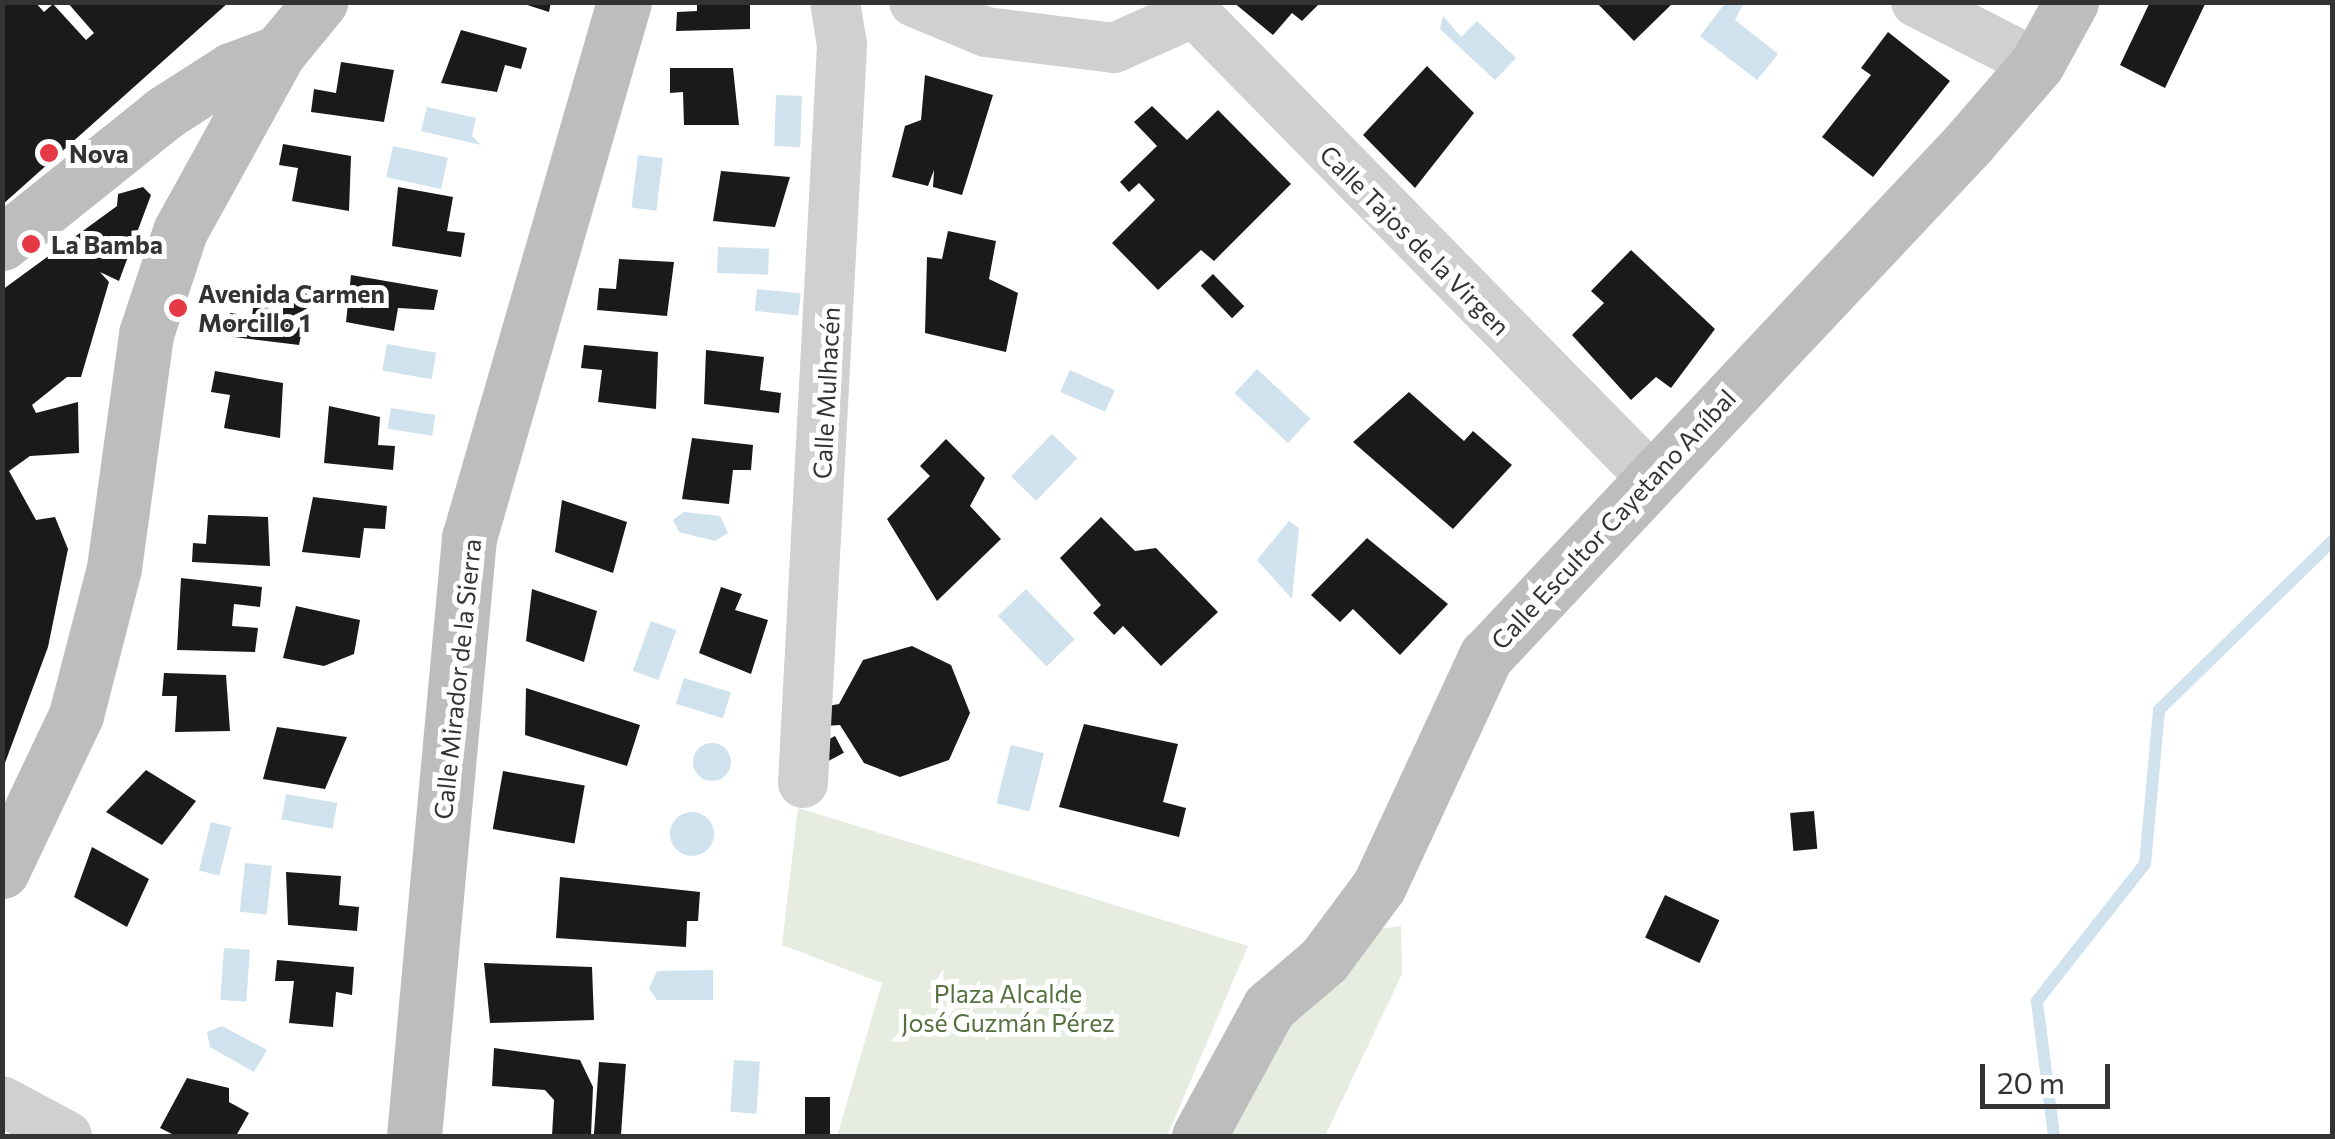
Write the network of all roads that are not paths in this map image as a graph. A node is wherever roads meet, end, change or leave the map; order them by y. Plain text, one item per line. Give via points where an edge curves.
1 (320, 2) edge
2 (624, 2) edge
3 (835, 2) edge
4 (914, 2) edge
5 (1916, 2) edge
6 (2071, 2) edge
7 (1187, 8) edge
8 (280, 52) junction
9 (2038, 64) junction
10 (131, 141) junction
11 (213, 168) junction
12 (2, 243) edge
13 (1650, 476) junction
14 (803, 783) dead end
15 (2, 871) edge
16 (2, 1101) edge
17 (63, 1135) edge
18 (414, 1136) edge
19 (1199, 1136) edge

1 - 8 street
2 - 18 street, Calle Mirador de la Sierra via 469,538
3 - 14 street, Calle Mulhacén via 842,45
4 - 7 street via 986,32 1114,48
5 - 9 street
6 - 9 street, Calle Escultor Cayetano Aníbal
7 - 13 street, Calle Tajos de la Virgen
8 - 10 street via 231,70
8 - 11 street
9 - 13 street, Calle Escultor Cayetano Aníbal
10 - 11 street via 200,148
10 - 12 street
11 - 15 street via 146,334 114,568 76,714
13 - 19 street, Calle Escultor Cayetano Aníbal via 1486,656 1378,886 1324,960 1269,1006
16 - 17 street

